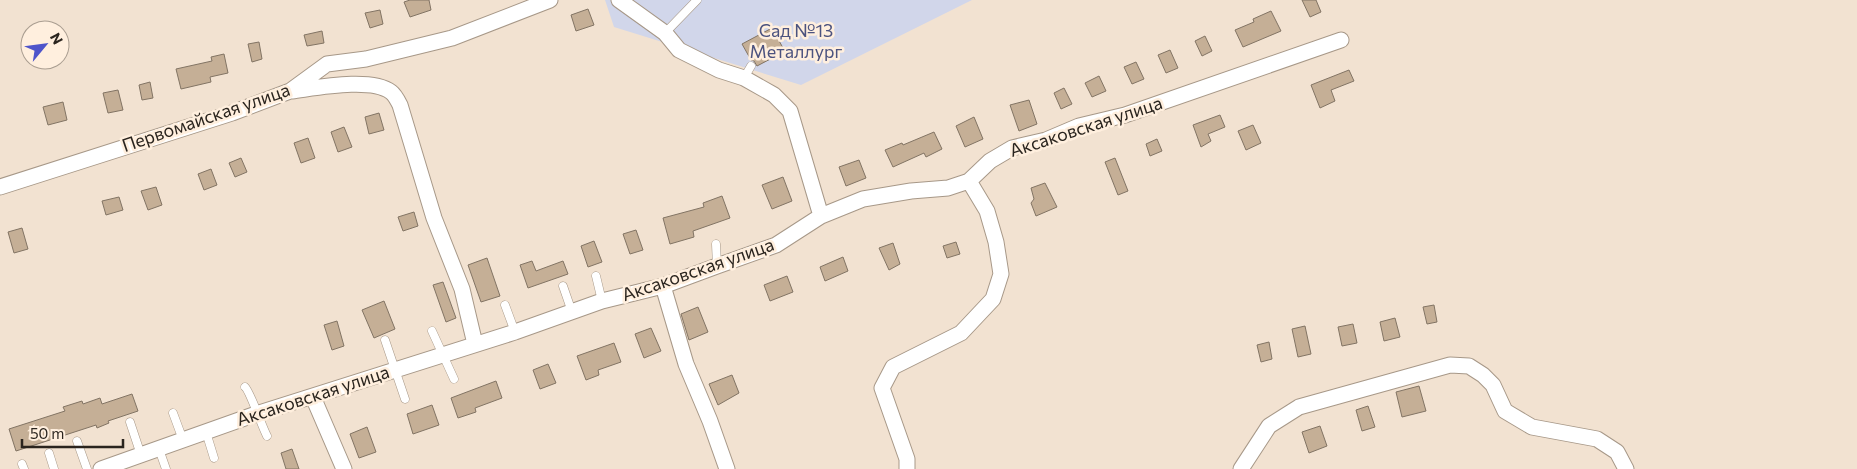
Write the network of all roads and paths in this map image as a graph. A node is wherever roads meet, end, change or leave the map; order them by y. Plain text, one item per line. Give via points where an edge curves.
1 (550, 0) edge
2 (619, 0) edge
3 (697, 0) edge
4 (665, 33) junction
5 (1341, 40) dead end
6 (290, 91) junction
7 (969, 181) junction
8 (0, 187) edge
9 (821, 216) junction
10 (716, 244) dead end
11 (717, 266) junction
12 (596, 276) dead end
13 (563, 286) dead end
14 (663, 286) junction
15 (602, 301) junction
16 (505, 305) dead end
17 (572, 312) junction
18 (432, 331) dead end
19 (515, 332) junction
20 (385, 340) dead end
21 (475, 344) junction
22 (442, 355) junction
23 (395, 370) junction
24 (454, 379) dead end
25 (244, 387) dead end
26 (313, 396) junction
27 (405, 399) dead end
28 (173, 413) dead end
29 (256, 414) junction
30 (130, 422) dead end
31 (206, 432) junction
32 (266, 436) dead end
33 (183, 440) junction
34 (77, 441) dead end
35 (159, 449) junction
36 (49, 453) dead end
37 (141, 455) junction
38 (214, 458) dead end
39 (125, 465) edge
40 (54, 469) edge
41 (86, 469) edge
42 (101, 469) edge
43 (166, 469) edge
44 (344, 469) edge
45 (727, 469) edge
46 (907, 469) edge
47 (1241, 469) edge
48 (1626, 469) edge

1 - 6 street, Первомайская улица via 452,38 366,59 327,64
2 - 4 street
3 - 4 lane
4 - 9 street via 679,50 719,70 748,72 790,111
5 - 7 street, Аксаковская улица via 1125,115 1078,126 1046,140 1012,148 990,161
6 - 8 street, Первомайская улица via 232,113
6 - 21 street via 348,84 379,86 392,93 400,105 434,218 462,289
7 - 9 street, Аксаковская улица via 948,188 911,190 863,199
7 - 46 street via 987,211 1001,274 993,299 961,333 893,366 882,388 908,459
9 - 11 street, Аксаковская улица via 776,246
10 - 11 lane
11 - 14 street, Аксаковская улица
12 - 15 lane
13 - 17 lane
14 - 15 street, Аксаковская улица
14 - 45 street via 686,364
15 - 17 street, Аксаковская улица
16 - 19 lane
17 - 19 street, Аксаковская улица
18 - 22 lane
19 - 21 street, Аксаковская улица
20 - 23 lane
21 - 22 street, Аксаковская улица
22 - 23 street, Аксаковская улица
22 - 24 lane
23 - 26 street, Аксаковская улица
23 - 27 lane
25 - 29 lane via 249,390
26 - 29 street, Аксаковская улица
26 - 44 street
28 - 33 lane
29 - 31 street, Аксаковская улица
29 - 32 lane
30 - 37 lane
31 - 33 street, Аксаковская улица
31 - 38 lane
33 - 35 street, Аксаковская улица
34 - 41 lane
35 - 37 street, Аксаковская улица
35 - 43 lane
36 - 40 lane
37 - 39 street, Аксаковская улица
39 - 42 street, Аксаковская улица
47 - 48 street via 1269,426 1299,407 1450,365 1468,366 1483,375 1493,385 1505,411 1532,427 1597,439 1617,452

